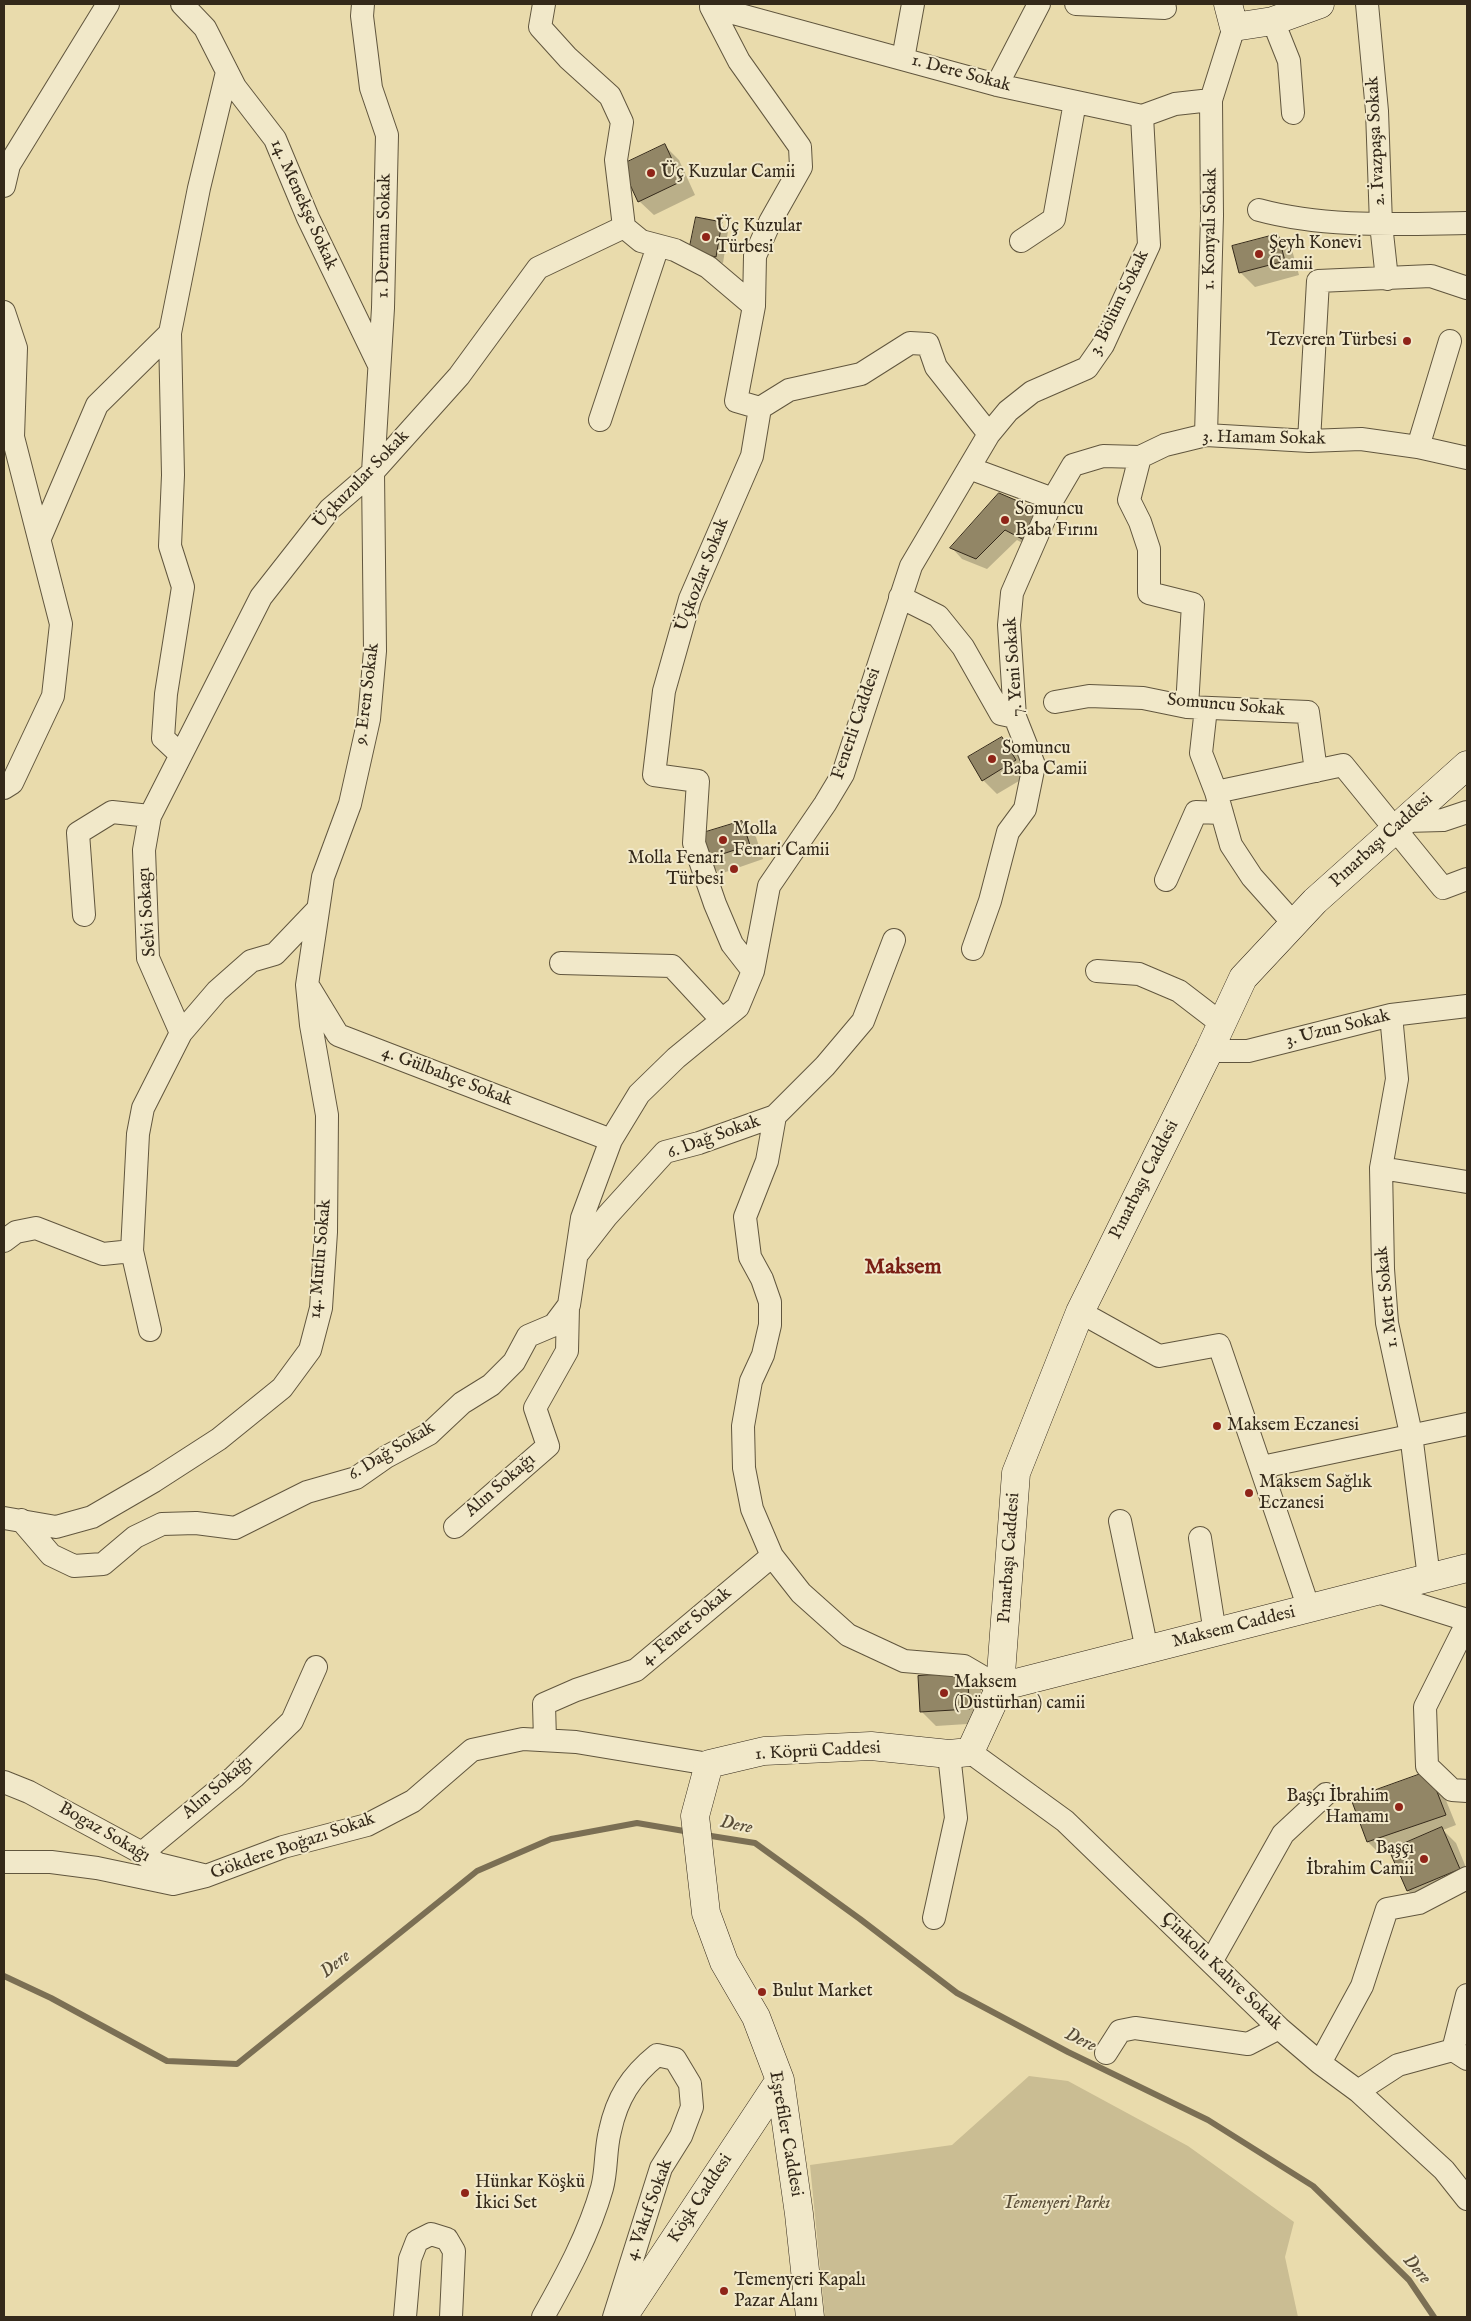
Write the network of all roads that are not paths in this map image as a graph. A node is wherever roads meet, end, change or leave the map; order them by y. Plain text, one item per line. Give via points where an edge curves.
1 (108, 4) edge
2 (182, 4) edge
3 (363, 4) edge
4 (544, 4) edge
5 (914, 4) edge
6 (1039, 4) edge
7 (1076, 4) edge
8 (1320, 4) edge
9 (1367, 4) edge
10 (1165, 8) dead end
11 (1231, 15) edge
12 (1273, 21) junction
13 (903, 59) junction
14 (227, 72) junction
15 (997, 85) junction
16 (1211, 100) junction
17 (1075, 102) junction
18 (1293, 113) dead end
19 (1142, 116) junction
20 (12, 145) edge
21 (4, 186) edge
22 (1259, 210) dead end
23 (1467, 223) edge
24 (1381, 224) junction
25 (624, 227) junction
26 (1021, 241) dead end
27 (666, 248) junction
28 (1387, 278) junction
29 (1467, 288) edge
30 (754, 306) junction
31 (4, 312) edge
32 (170, 333) junction
33 (1450, 341) dead end
34 (379, 365) junction
35 (760, 408) junction
36 (600, 420) dead end
37 (989, 434) junction
38 (1206, 435) junction
39 (1309, 441) junction
40 (1418, 447) junction
41 (1140, 457) junction
42 (1467, 458) edge
43 (969, 468) junction
44 (373, 472) junction
45 (1053, 499) junction
46 (40, 538) junction
47 (900, 597) junction
48 (1055, 702) dead end
49 (1197, 707) junction
50 (1015, 716) junction
51 (180, 754) junction
52 (1467, 765) edge
53 (1316, 771) junction
54 (4, 788) edge
55 (1219, 802) junction
56 (1467, 812) edge
57 (150, 816) junction
58 (1399, 825) junction
59 (1467, 879) edge
60 (1166, 880) dead end
61 (317, 910) junction
62 (84, 915) dead end
63 (1294, 924) junction
64 (894, 940) dead end
65 (973, 949) dead end
66 (562, 963) dead end
67 (753, 971) junction
68 (1098, 971) dead end
69 (307, 985) junction
70 (1467, 1006) edge
71 (1391, 1015) junction
72 (722, 1020) junction
73 (1222, 1024) junction
74 (181, 1033) junction
75 (1210, 1051) junction
76 (774, 1116) junction
77 (611, 1140) junction
78 (1381, 1168) junction
79 (1467, 1182) edge
80 (582, 1218) joint
81 (4, 1241) edge
82 (132, 1251) junction
83 (578, 1253) junction
84 (568, 1307) junction
85 (1080, 1312) junction
86 (150, 1330) dead end
87 (1467, 1424) edge
88 (1411, 1434) junction
89 (1262, 1467) junction
90 (12, 1519) edge
91 (1120, 1521) dead end
92 (455, 1526) dead end
93 (1200, 1538) dead end
94 (772, 1556) junction
95 (1467, 1568) edge
96 (1429, 1578) junction
97 (1378, 1592) junction
98 (1309, 1609) junction
99 (1467, 1621) edge
100 (1215, 1633) junction
101 (1147, 1650) junction
102 (316, 1667) dead end
103 (1000, 1687) junction
104 (545, 1740) junction
105 (959, 1753) junction
106 (709, 1764) junction
107 (4, 1782) edge
108 (1467, 1791) edge
109 (1326, 1794) dead end
110 (142, 1853) junction
111 (4, 1862) edge
112 (206, 1876) junction
113 (1467, 1878) edge
114 (934, 1918) dead end
115 (1211, 1962) junction
116 (1467, 1994) edge
117 (1279, 2028) junction
118 (1106, 2053) dead end
119 (1460, 2055) edge
120 (1320, 2063) junction
121 (780, 2080) junction
122 (1358, 2091) junction
123 (1467, 2198) edge
124 (405, 2317) edge
125 (451, 2317) edge
126 (543, 2317) edge
127 (614, 2317) edge
128 (623, 2317) edge
129 (810, 2317) edge

1 - 20 street
2 - 14 street, 14. Menekşe Sokak via 205,28
3 - 34 street, 1. Derman Sokak via 371,88 387,134
4 - 25 street via 540,27 610,96 622,122 616,160
5 - 13 street
6 - 15 street
7 - 10 street
8 - 12 main road
9 - 24 street, 2. İvazpaşa Sokak via 1377,111
11 - 12 main road
11 - 16 street, 1. Konyalı Sokak
12 - 18 street via 1289,62
13 - 15 street, 1. Dere Sokak
13 - 30 street, 1. Dere Sokak via 711,7 739,61 800,147 801,167 755,256
14 - 32 street via 199,188
14 - 34 street, 14. Menekşe Sokak via 275,139 308,218
15 - 17 street, 1. Dere Sokak
16 - 19 street via 1175,104
16 - 38 street, 1. Konyalı Sokak via 1212,216
17 - 19 street, 1. Dere Sokak
17 - 26 street via 1054,219
19 - 37 street, 3. Bölüm Sokak via 1149,245 1103,345 1087,368 1032,392 1008,411
20 - 21 street
22 - 24 street via 1283,216
23 - 24 street
24 - 28 street, 2. İvazpaşa Sokak
25 - 27 street via 641,242
25 - 44 street, Üçkuzular Sokak via 538,268 459,376
27 - 30 street via 708,267
27 - 36 street
28 - 29 street via 1431,276
28 - 39 street via 1318,281
30 - 35 street via 736,401
31 - 46 street via 16,348 13,437
32 - 46 street via 97,405
32 - 51 street via 173,474 170,546 183,587 166,694 163,738
33 - 40 street
34 - 44 street, 1. Derman Sokak
35 - 37 street via 789,390 861,374 910,343 928,344 936,367
35 - 67 street, Üçkozlar Sokak via 752,456 690,599 664,691 654,775 698,782 694,843 732,944
37 - 43 street, 3. Bölüm Sokak
38 - 39 street, 3. Hamam Sokak
38 - 41 street, 3. Hamam Sokak via 1165,445
39 - 40 street, 3. Hamam Sokak via 1361,439
40 - 42 street, 3. Hamam Sokak
41 - 45 street, 3. Hamam Sokak via 1103,456 1073,465
41 - 49 street via 1129,500 1149,548 1149,593 1192,604
43 - 45 street
43 - 47 street, Fenerli Caddesi via 911,566
44 - 51 street, Üçkuzular Sokak via 330,509 262,597
44 - 61 street, 9. Eren Sokak via 376,651 369,719 350,804 323,877
45 - 50 street, 7. Yeni Sokak via 1012,593 1009,626
46 - 54 street via 61,624 52,696 12,783
47 - 50 street via 938,616 963,647 1001,714
47 - 67 street, Fenerli Caddesi via 842,774 769,886
48 - 49 street, Somuncu Sokak via 1089,696 1143,698
49 - 53 street, Somuncu Sokak via 1308,712
49 - 55 street via 1201,753
50 - 65 street, 7. Yeni Sokak via 1034,765 1025,809 1008,832 990,901
51 - 57 street, Üçkuzular Sokak
52 - 58 main road, Pınarbaşı Caddesi
53 - 55 street
53 - 58 street via 1343,765
55 - 60 street via 1196,812
55 - 63 street via 1231,845 1252,877
56 - 58 street via 1443,820
57 - 62 street via 112,812 78,833
57 - 74 street, Selvi Sokagı via 144,850 148,958
58 - 59 street via 1443,888
58 - 63 main road, Pınarbaşı Caddesi
61 - 69 street, 14. Mutlu Sokak
61 - 74 street via 275,954 251,961 217,991
63 - 73 main road, Pınarbaşı Caddesi via 1242,978
64 - 76 street via 863,1021 825,1066
66 - 72 street via 672,966
67 - 72 street, Fenerli Caddesi via 738,1007
68 - 73 street via 1139,974 1179,991
69 - 77 street, 4. Gülbahçe Sokak via 338,1035
69 - 90 street, 14. Mutlu Sokak via 328,1115 321,1308 310,1350 282,1388 219,1439 92,1518 56,1527
70 - 71 street, 3. Uzun Sokak
71 - 75 street, 3. Uzun Sokak via 1248,1052
71 - 78 street, 1. Mert Sokak via 1397,1079
72 - 77 street, Fenerli Caddesi via 639,1094
73 - 75 main road, Pınarbaşı Caddesi
74 - 82 street via 143,1108 138,1134
75 - 85 main road, Pınarbaşı Caddesi
76 - 83 street, 6. Dağ Sokak via 665,1152
76 - 94 street via 767,1161 745,1217 750,1257 770,1302 770,1325 763,1355 751,1381 743,1426 744,1468 752,1509
77 - 80 street, Fenerli Caddesi
78 - 79 street
78 - 88 street, 1. Mert Sokak via 1387,1323
80 - 83 street, 6. Dağ Sokak
81 - 82 street via 16,1232 36,1228 103,1254
82 - 86 street
83 - 84 street, 6. Dağ Sokak
84 - 90 street, 6. Dağ Sokak via 554,1325 528,1336 514,1362 491,1385 462,1403 429,1434 356,1478 307,1492 235,1528 196,1523 162,1524 135,1537 103,1564 74,1566 51,1555
84 - 92 street, Alın Sokağı via 566,1350 535,1408 548,1446
85 - 89 street via 1159,1356 1219,1345
85 - 103 main road, Pınarbaşı Caddesi via 1016,1473
87 - 88 street
88 - 89 street
88 - 96 street, 1. Mert Sokak
89 - 98 street
91 - 101 street
93 - 100 street
94 - 103 street via 801,1593 848,1635 904,1660 964,1666
94 - 104 street, 4. Fener Sokak via 636,1670 544,1704
95 - 96 main road, Maksem Caddesi
96 - 97 main road, Maksem Caddesi
97 - 98 main road, Maksem Caddesi
97 - 99 street
98 - 100 main road, Maksem Caddesi
99 - 108 street via 1424,1707 1427,1766 1452,1790
100 - 101 main road, Maksem Caddesi
101 - 103 main road, Maksem Caddesi
102 - 110 street, Alın Sokağı via 292,1721 234,1777
103 - 105 main road
104 - 106 street, Gökdere Boğazı Sokak via 576,1742
104 - 112 street, Gökdere Boğazı Sokak via 523,1739 472,1750 413,1801 367,1825 283,1847
105 - 106 main road, 1. Köprü Caddesi via 871,1746 764,1751
105 - 114 street via 956,1818
105 - 115 street, Çinkolu Kahve Sokak via 1065,1822
106 - 121 main road, Eşrefiler Caddesi via 695,1816 706,1913 724,1962 756,2017
107 - 110 street, Bogaz Sokağı via 29,1792
109 - 115 street via 1283,1834
110 - 112 street, Bogaz Sokağı via 158,1864
111 - 112 street, Gökdere Boğazı Sokak via 51,1862 173,1884
113 - 120 street via 1419,1903 1387,1909 1362,1986
115 - 117 street, Çinkolu Kahve Sokak
116 - 119 street
117 - 118 street via 1248,2044 1134,2028 1120,2031
117 - 120 street, Çinkolu Kahve Sokak
119 - 122 street via 1398,2065
120 - 122 street, Çinkolu Kahve Sokak
121 - 128 main road, Köşk Caddesi
121 - 129 main road, Eşrefiler Caddesi
122 - 123 street, Çinkolu Kahve Sokak via 1444,2170
124 - 125 street via 410,2259 417,2241 431,2234 447,2239 454,2250
126 - 127 street, 4. Vakıf Sokak via 589,2227 602,2187 610,2131 625,2088 657,2055 675,2059 690,2084 692,2107 681,2136 661,2168

